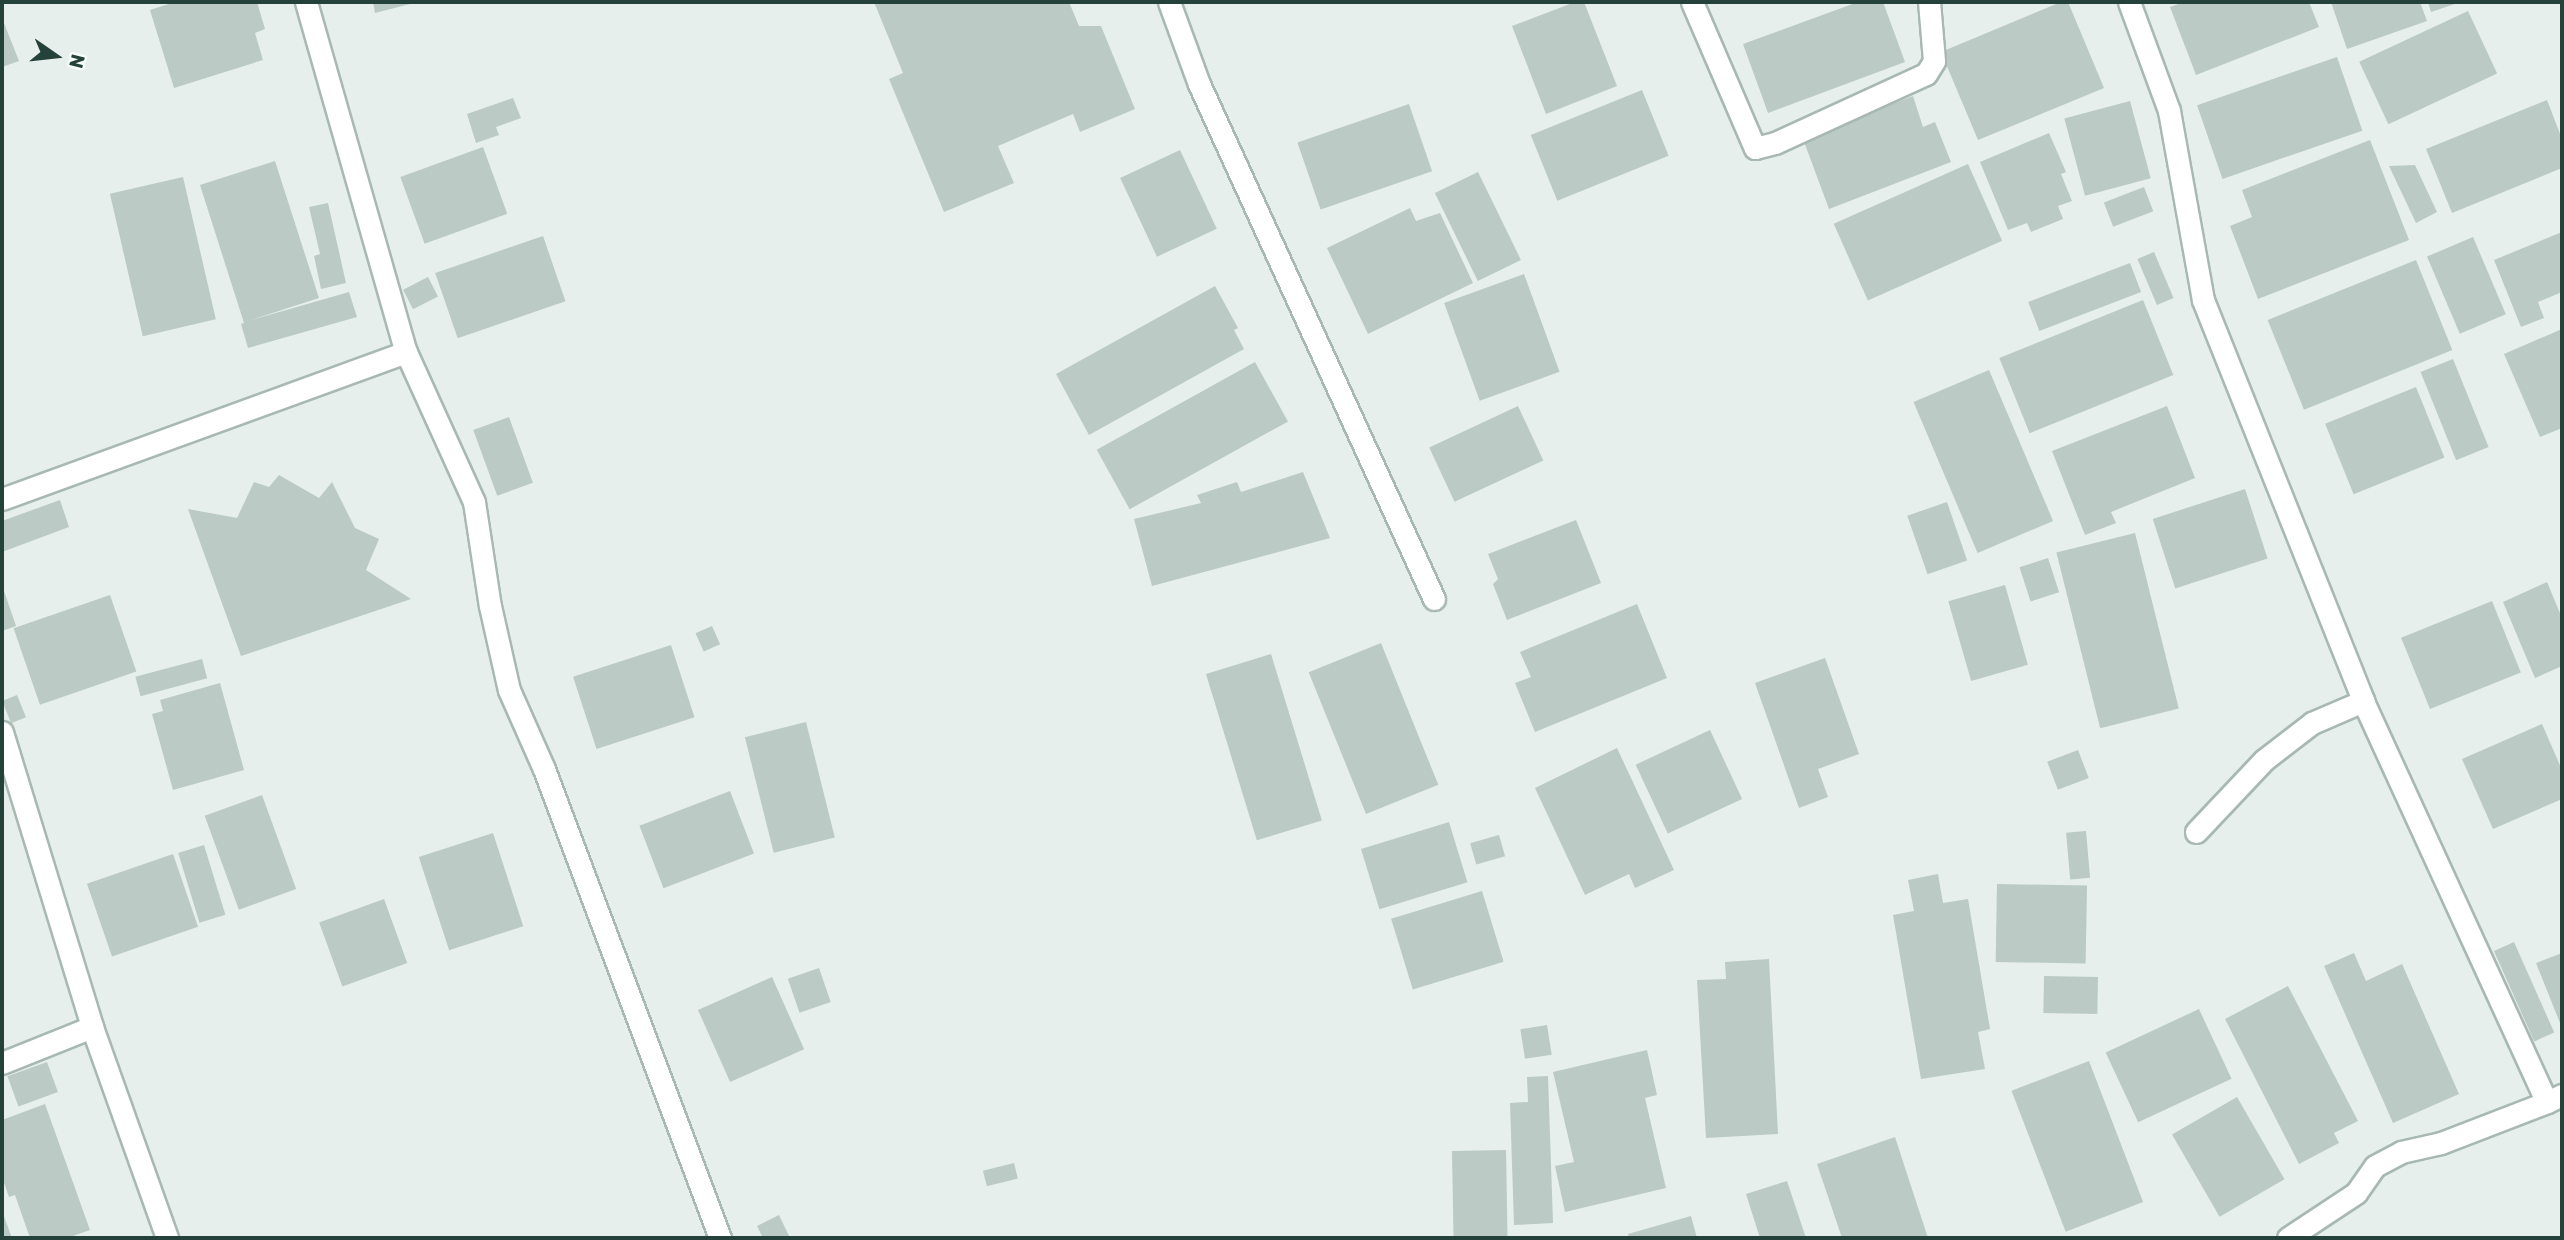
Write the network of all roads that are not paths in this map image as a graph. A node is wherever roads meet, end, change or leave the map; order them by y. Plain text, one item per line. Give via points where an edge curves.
1 (306, 2) edge
2 (1169, 2) edge
3 (1692, 2) edge
4 (1929, 2) edge
5 (2129, 2) edge
6 (406, 352) junction
7 (2, 499) edge
8 (1434, 599) dead end
9 (2363, 701) junction
10 (2, 732) edge
11 (2196, 832) dead end
12 (92, 1027) junction
13 (2, 1063) edge
14 (2555, 1099) edge
15 (167, 1238) edge
16 (720, 1238) edge
17 (2288, 1238) edge

1 - 6 street
2 - 8 street via 1199,84
3 - 4 street via 1755,148 1776,143 1926,74 1934,61
5 - 9 street via 2169,111 2203,300
6 - 7 street
6 - 16 street via 474,502 509,690 544,769
9 - 11 street via 2312,723 2283,745
9 - 14 street
10 - 12 street
12 - 13 street
12 - 15 street
14 - 17 street via 2441,1143 2402,1152 2375,1166 2356,1193

